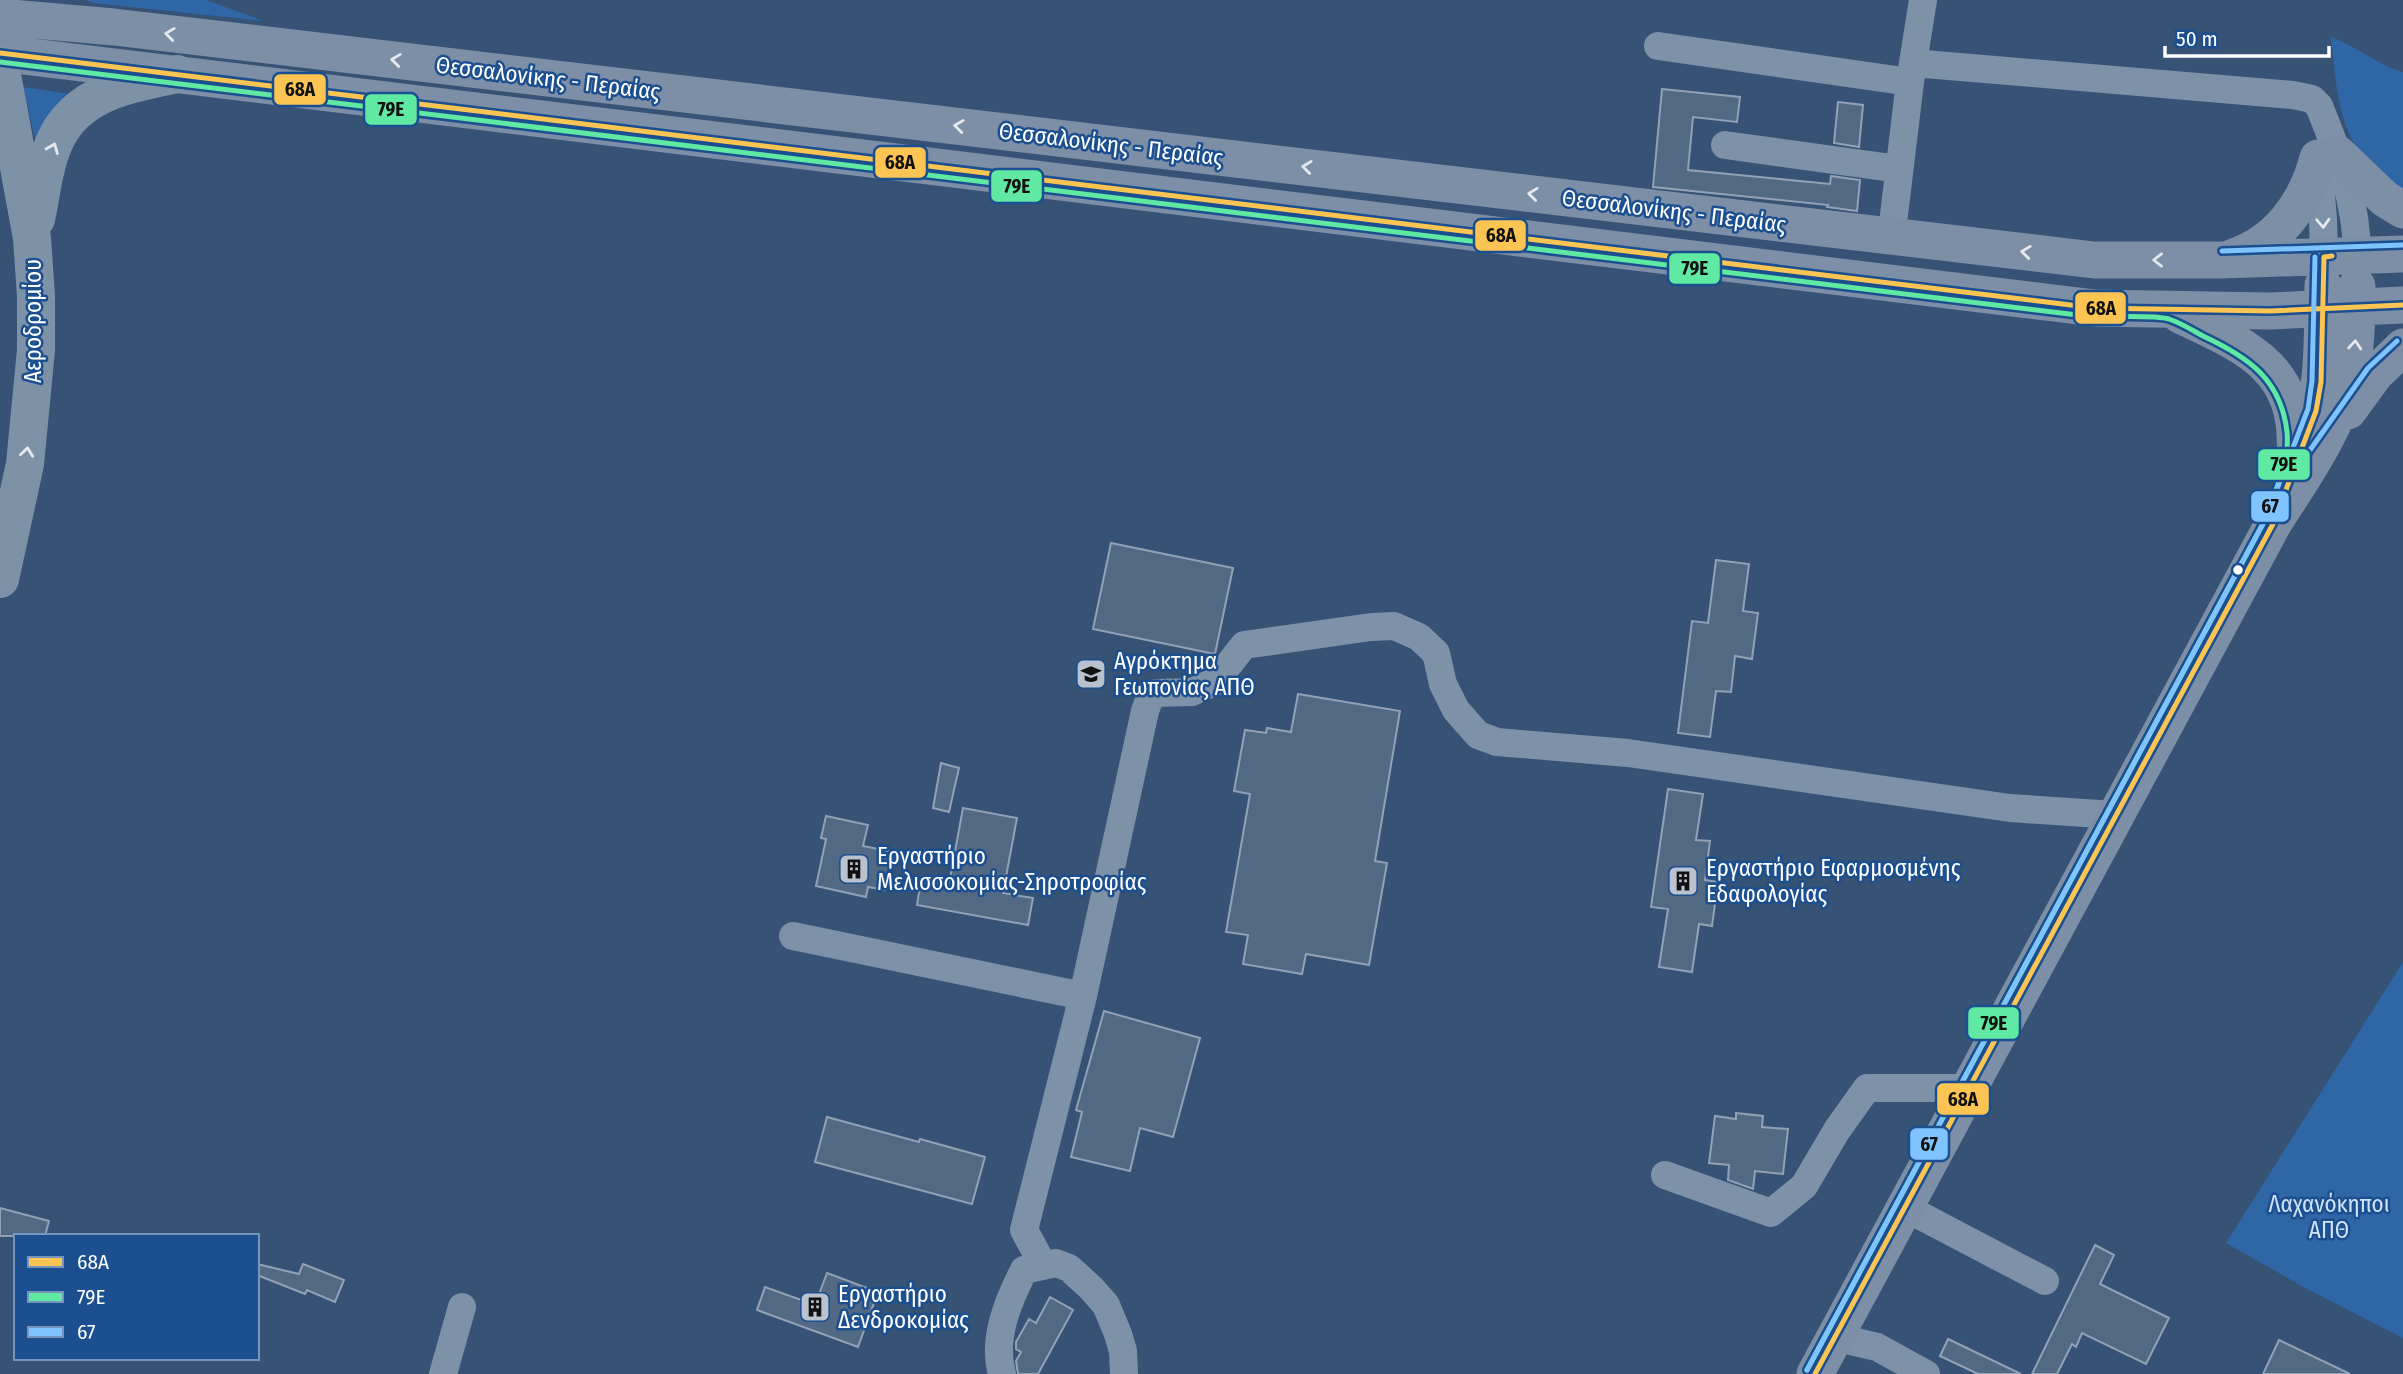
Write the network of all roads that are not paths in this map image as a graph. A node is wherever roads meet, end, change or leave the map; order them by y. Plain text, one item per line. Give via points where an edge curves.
1 (50, 0) edge
2 (1923, 0) edge
3 (0, 17) edge
4 (114, 27) junction
5 (1658, 46) dead end
6 (0, 53) edge
7 (0, 64) edge
8 (1911, 72) junction
9 (177, 74) junction
10 (1725, 145) dead end
11 (2328, 156) junction
12 (1899, 169) junction
13 (2403, 210) edge
14 (1894, 215) dead end
15 (32, 238) junction
16 (2403, 254) edge
17 (2341, 256) junction
18 (2222, 260) junction
19 (2403, 305) edge
20 (2340, 309) junction
21 (2170, 310) junction
22 (2403, 347) edge
23 (2305, 459) junction
24 (0, 579) edge
25 (2115, 815) junction
26 (793, 936) dead end
27 (1083, 996) junction
28 (1968, 1088) junction
29 (1665, 1175) dead end
30 (1904, 1207) junction
31 (1043, 1265) junction
32 (2045, 1281) dead end
33 (462, 1307) dead end
34 (1834, 1337) junction
35 (443, 1374) edge
36 (1002, 1374) edge
37 (1124, 1374) edge
38 (1815, 1374) edge
39 (1926, 1374) edge

1 - 4 main road
2 - 8 street
3 - 4 main road, Θεσσαλονίκης - Περαίας
18 -> 4 main road, Θεσσαλονίκης - Περαίας via 2094,260
5 - 8 street
6 - 9 main road, Θεσσαλονίκης - Περαίας
7 - 15 highway, Αεροδρομίου
8 - 11 street via 2293,95 2312,99 2319,106
8 - 12 street
15 -> 9 highway via 51,149 63,127 81,107 107,91
9 - 21 main road, Θεσσαλονίκης - Περαίας via 2095,308
10 - 12 street
11 - 13 main road
11 - 17 street via 2354,209
11 -> 18 main road via 2290,218 2258,245
12 - 14 street
24 -> 15 highway, Αεροδρομίου via 32,408 36,351
16 - 17 main road, Θεσσαλονίκης - Περαίας
17 - 18 main road, Θεσσαλονίκης - Περαίας
17 - 20 main road
19 - 20 main road, Θεσσαλονίκης - Περαίας
20 - 21 main road, Θεσσαλονίκης - Περαίας
20 - 23 main road via 2353,366 2333,424
21 - 23 main road via 2265,363 2289,401
22 - 23 main road
23 - 25 main road
25 - 27 street via 2010,808 1628,753 1497,742 1478,735 1456,710 1443,684 1436,653 1419,637 1394,626 1244,645 1216,681 1192,692 1156,692 1149,700
25 - 28 main road
26 - 27 street
27 - 31 street via 1024,1230
28 - 29 street via 1867,1088 1804,1186 1771,1213
28 - 30 main road
30 - 32 street
30 - 34 main road
31 - 36 street via 1024,1270 1008,1303 999,1351
31 - 37 street via 1069,1268 1106,1305 1121,1342
33 - 35 street
34 - 38 main road
34 - 39 street via 1877,1347

